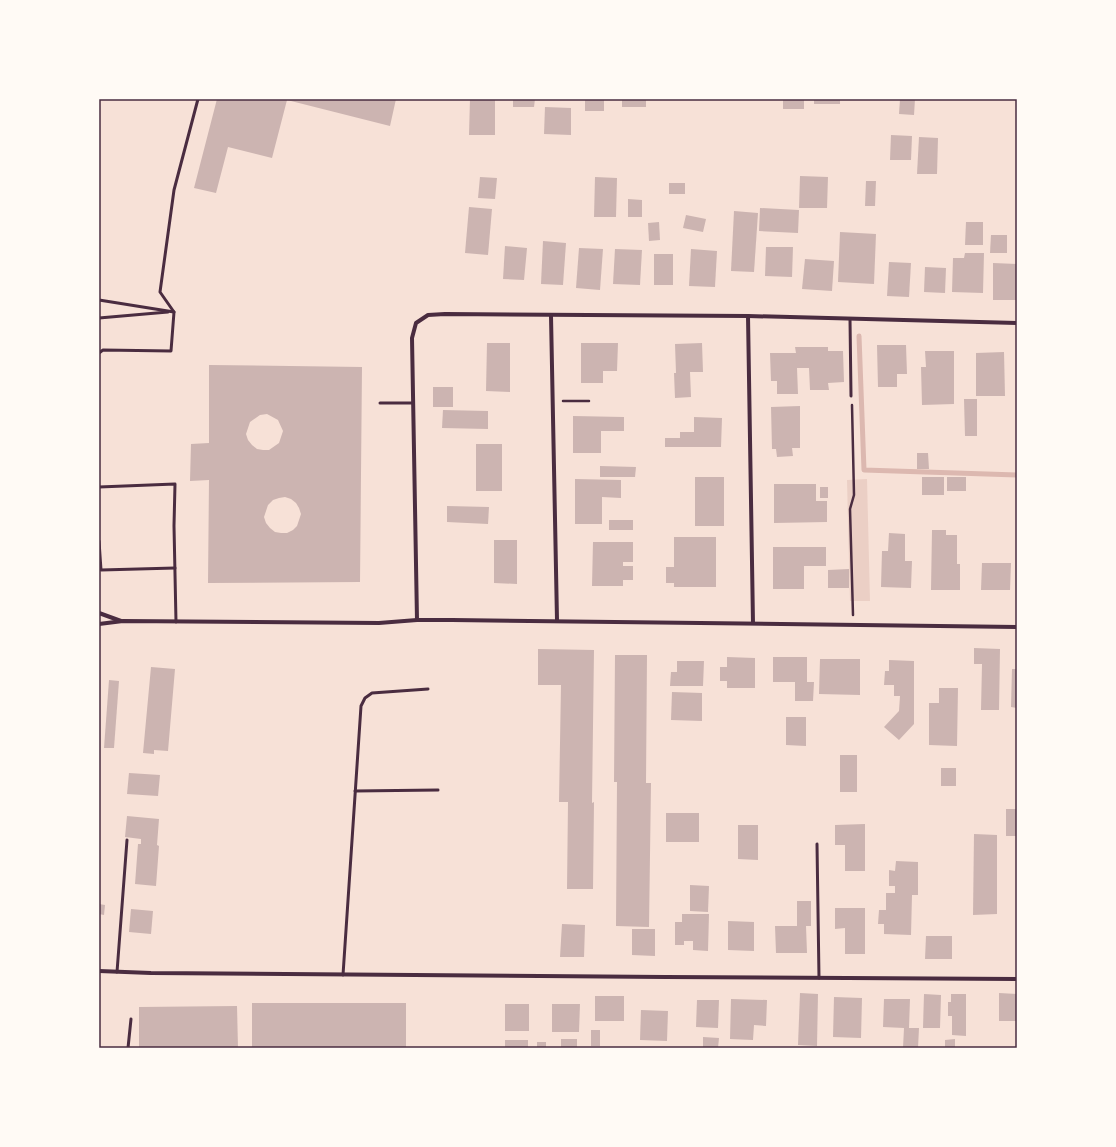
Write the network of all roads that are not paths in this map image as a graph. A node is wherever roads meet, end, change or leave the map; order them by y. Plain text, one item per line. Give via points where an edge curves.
1 (198, 99) edge
2 (99, 300) edge
3 (174, 312) junction
4 (551, 316) junction
5 (748, 316) junction
6 (99, 318) edge
7 (850, 319) junction
8 (1017, 323) edge
9 (99, 353) edge
10 (852, 396) road end
11 (380, 403) dead end
12 (413, 403) junction
13 (99, 487) edge
14 (99, 541) edge
15 (175, 568) junction
16 (99, 613) edge
17 (416, 620) junction
18 (557, 620) junction
19 (123, 621) junction
20 (176, 622) junction
21 (753, 623) junction
22 (99, 624) edge
23 (1017, 627) edge
24 (428, 689) dead end
25 (438, 790) dead end
26 (355, 791) junction
27 (127, 840) dead end
28 (817, 844) dead end
29 (99, 971) edge
30 (116, 972) junction
31 (343, 975) junction
32 (819, 978) junction
33 (1017, 978) edge
34 (131, 1018) dead end
35 (128, 1048) edge

1 - 3 lane via 174,190 160,292
2 - 3 lane
3 - 6 lane
3 - 9 lane via 171,351 103,350
4 - 5 street
4 - 12 street via 428,315 416,323 412,338
4 - 18 street
5 - 7 street
5 - 21 street
7 - 8 street
7 - 10 lane
11 - 12 lane
12 - 17 street
13 - 15 lane via 175,484
14 - 15 lane via 102,570
15 - 20 lane
16 - 19 street
17 - 18 street
17 - 20 street via 379,623
18 - 21 street
19 - 20 street
19 - 22 street
21 - 23 street
24 - 26 lane via 372,693 365,698 361,706
25 - 26 lane
26 - 31 lane
27 - 30 lane
28 - 32 lane
29 - 30 street
30 - 31 street
31 - 32 street
32 - 33 street
34 - 35 lane

